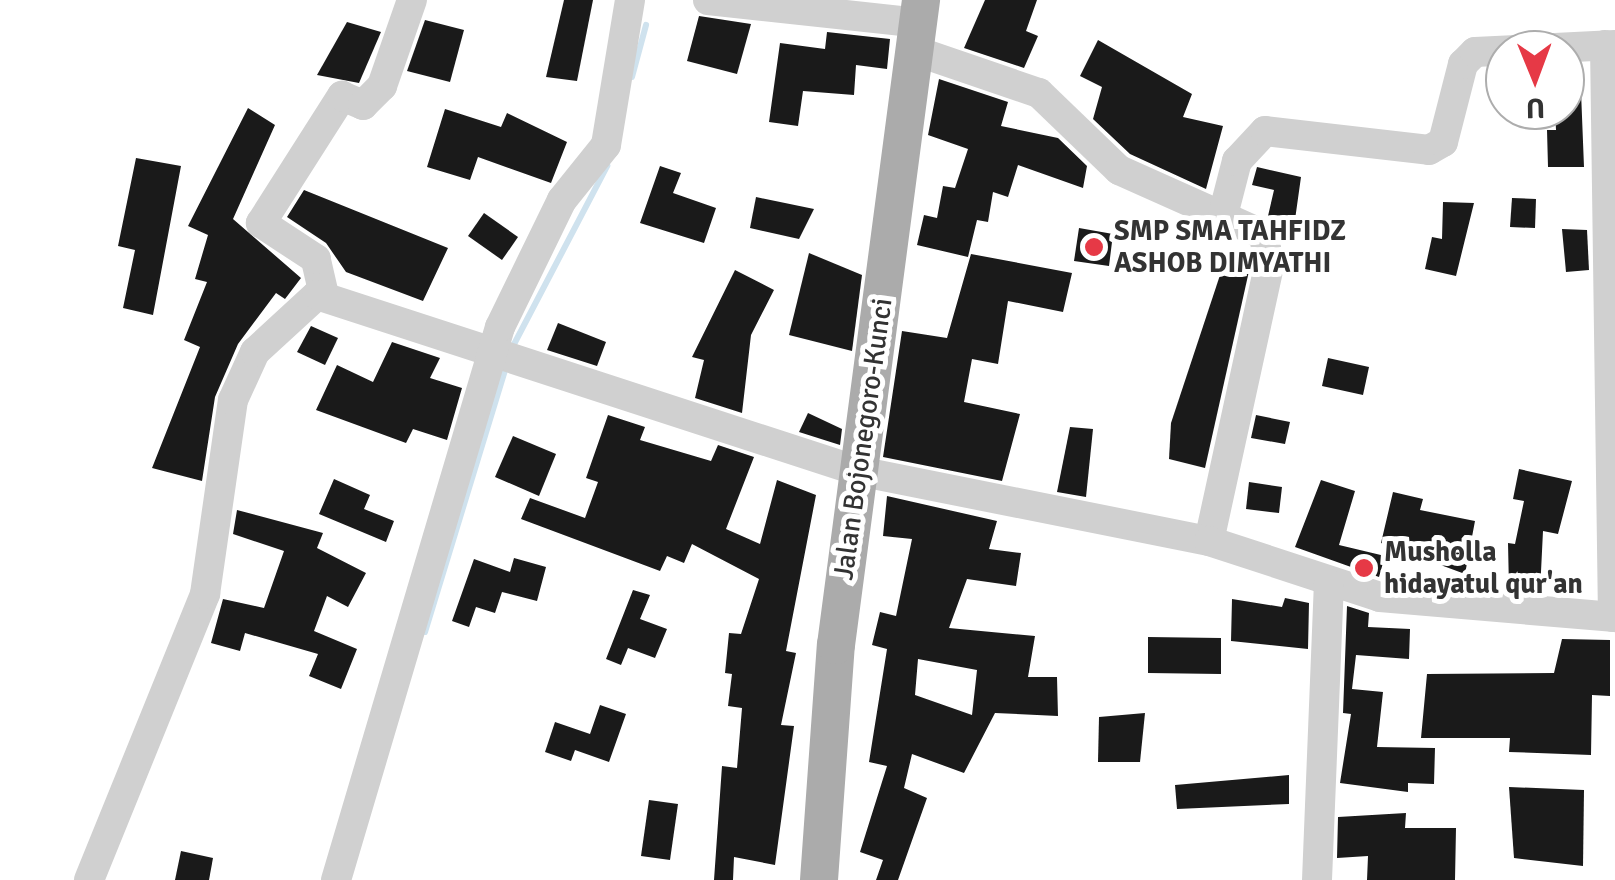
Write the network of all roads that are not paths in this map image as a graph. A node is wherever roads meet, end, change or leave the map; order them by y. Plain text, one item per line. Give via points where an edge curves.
1 (412, 0) edge
2 (630, 0) edge
3 (708, 0) edge
4 (919, 25) edge
5 (1610, 45) edge
6 (1223, 215) junction
7 (324, 295) junction
8 (1613, 326) edge
9 (509, 358) junction
10 (858, 471) junction
11 (1209, 541) junction
12 (1329, 584) junction
13 (1614, 617) edge
14 (90, 880) edge
15 (336, 880) edge
16 (819, 880) edge
17 (1317, 880) edge

1 - 7 street via 382,86 363,105 342,96 261,223 316,259
2 - 9 street via 606,145 520,280
3 - 4 street
4 - 6 street via 1040,92 1119,170
4 - 10 main road, Jalan Bojonegoro-Kunci
5 - 6 street via 1474,52 1462,64 1443,142 1429,150 1265,131 1237,161
5 - 8 street
6 - 11 street via 1270,248
7 - 9 street
7 - 14 street via 255,352 233,400 205,594
8 - 13 street
9 - 10 street
9 - 15 street
10 - 11 street
10 - 16 main road, Jalan Bojonegoro-Kunci
11 - 12 street
12 - 13 street via 1458,608
12 - 17 street

